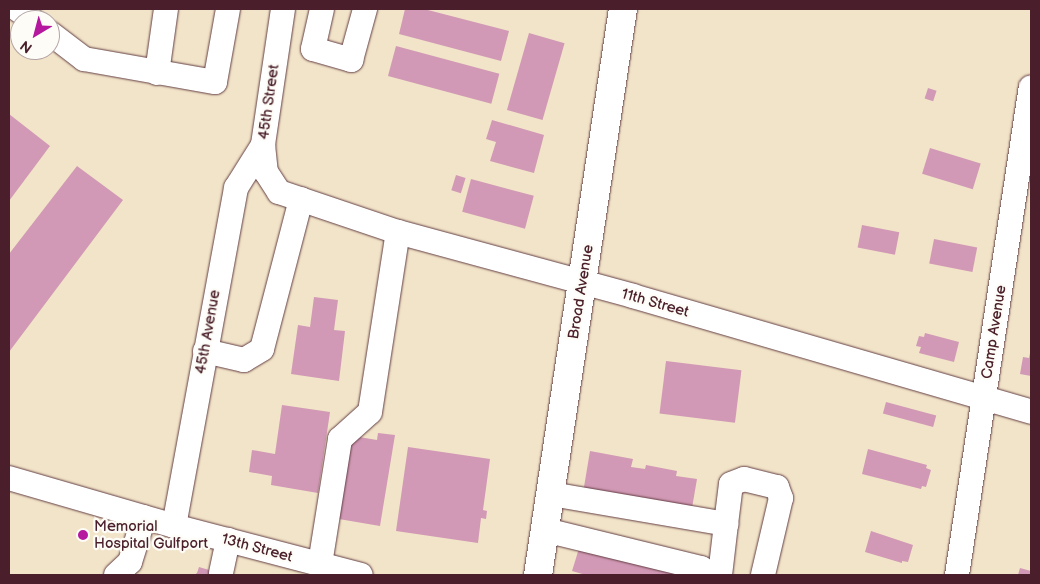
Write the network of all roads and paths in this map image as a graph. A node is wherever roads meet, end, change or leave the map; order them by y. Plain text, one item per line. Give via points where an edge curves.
1 (166, 9) edge
2 (228, 9) edge
3 (364, 9) edge
4 (623, 9) edge
5 (283, 10) edge
6 (320, 15) edge
7 (60, 41) edge
8 (157, 73) junction
9 (1031, 88) edge
10 (263, 145) junction
11 (290, 196) junction
12 (398, 232) junction
13 (583, 283) junction
14 (205, 351) junction
15 (984, 398) junction
16 (1031, 412) edge
17 (9, 478) edge
18 (551, 494) junction
19 (144, 517) junction
20 (726, 524) junction
21 (174, 526) junction
22 (545, 530) junction
23 (228, 540) junction
24 (320, 564) junction
25 (221, 573) dead end
26 (116, 575) edge
27 (361, 575) edge
28 (538, 575) edge
29 (710, 575) edge
30 (720, 575) edge
31 (763, 575) edge
32 (957, 575) edge

1 - 8 street
2 - 8 street via 214,82
3 - 6 street via 352,60 314,49
4 - 13 main road, Broad Avenue
5 - 6 street
5 - 10 street, 45th Street
7 - 8 street via 84,59
9 - 15 street, Camp Avenue
10 - 11 street, 45th Street via 266,172
10 - 14 street, 45th Avenue via 236,188
11 - 12 street, 11th Street
11 - 14 street via 262,350 244,360
12 - 13 street, 11th Street
12 - 24 street via 370,412 340,439
13 - 15 street, 11th Street
13 - 18 main road, Broad Avenue
14 - 21 street, 45th Avenue
15 - 16 street, 11th Street
15 - 32 street, Camp Avenue
17 - 19 street, 13th Street
18 - 20 street
18 - 22 main road, Broad Avenue
19 - 21 street, 13th Street
19 - 26 street via 130,562
20 - 30 street
20 - 31 street via 730,484 744,479 777,487 780,498
21 - 23 street, 13th Street
22 - 28 main road, Broad Avenue
22 - 29 street via 701,568
23 - 24 street, 13th Street
23 - 25 street
24 - 27 street, 13th Street

